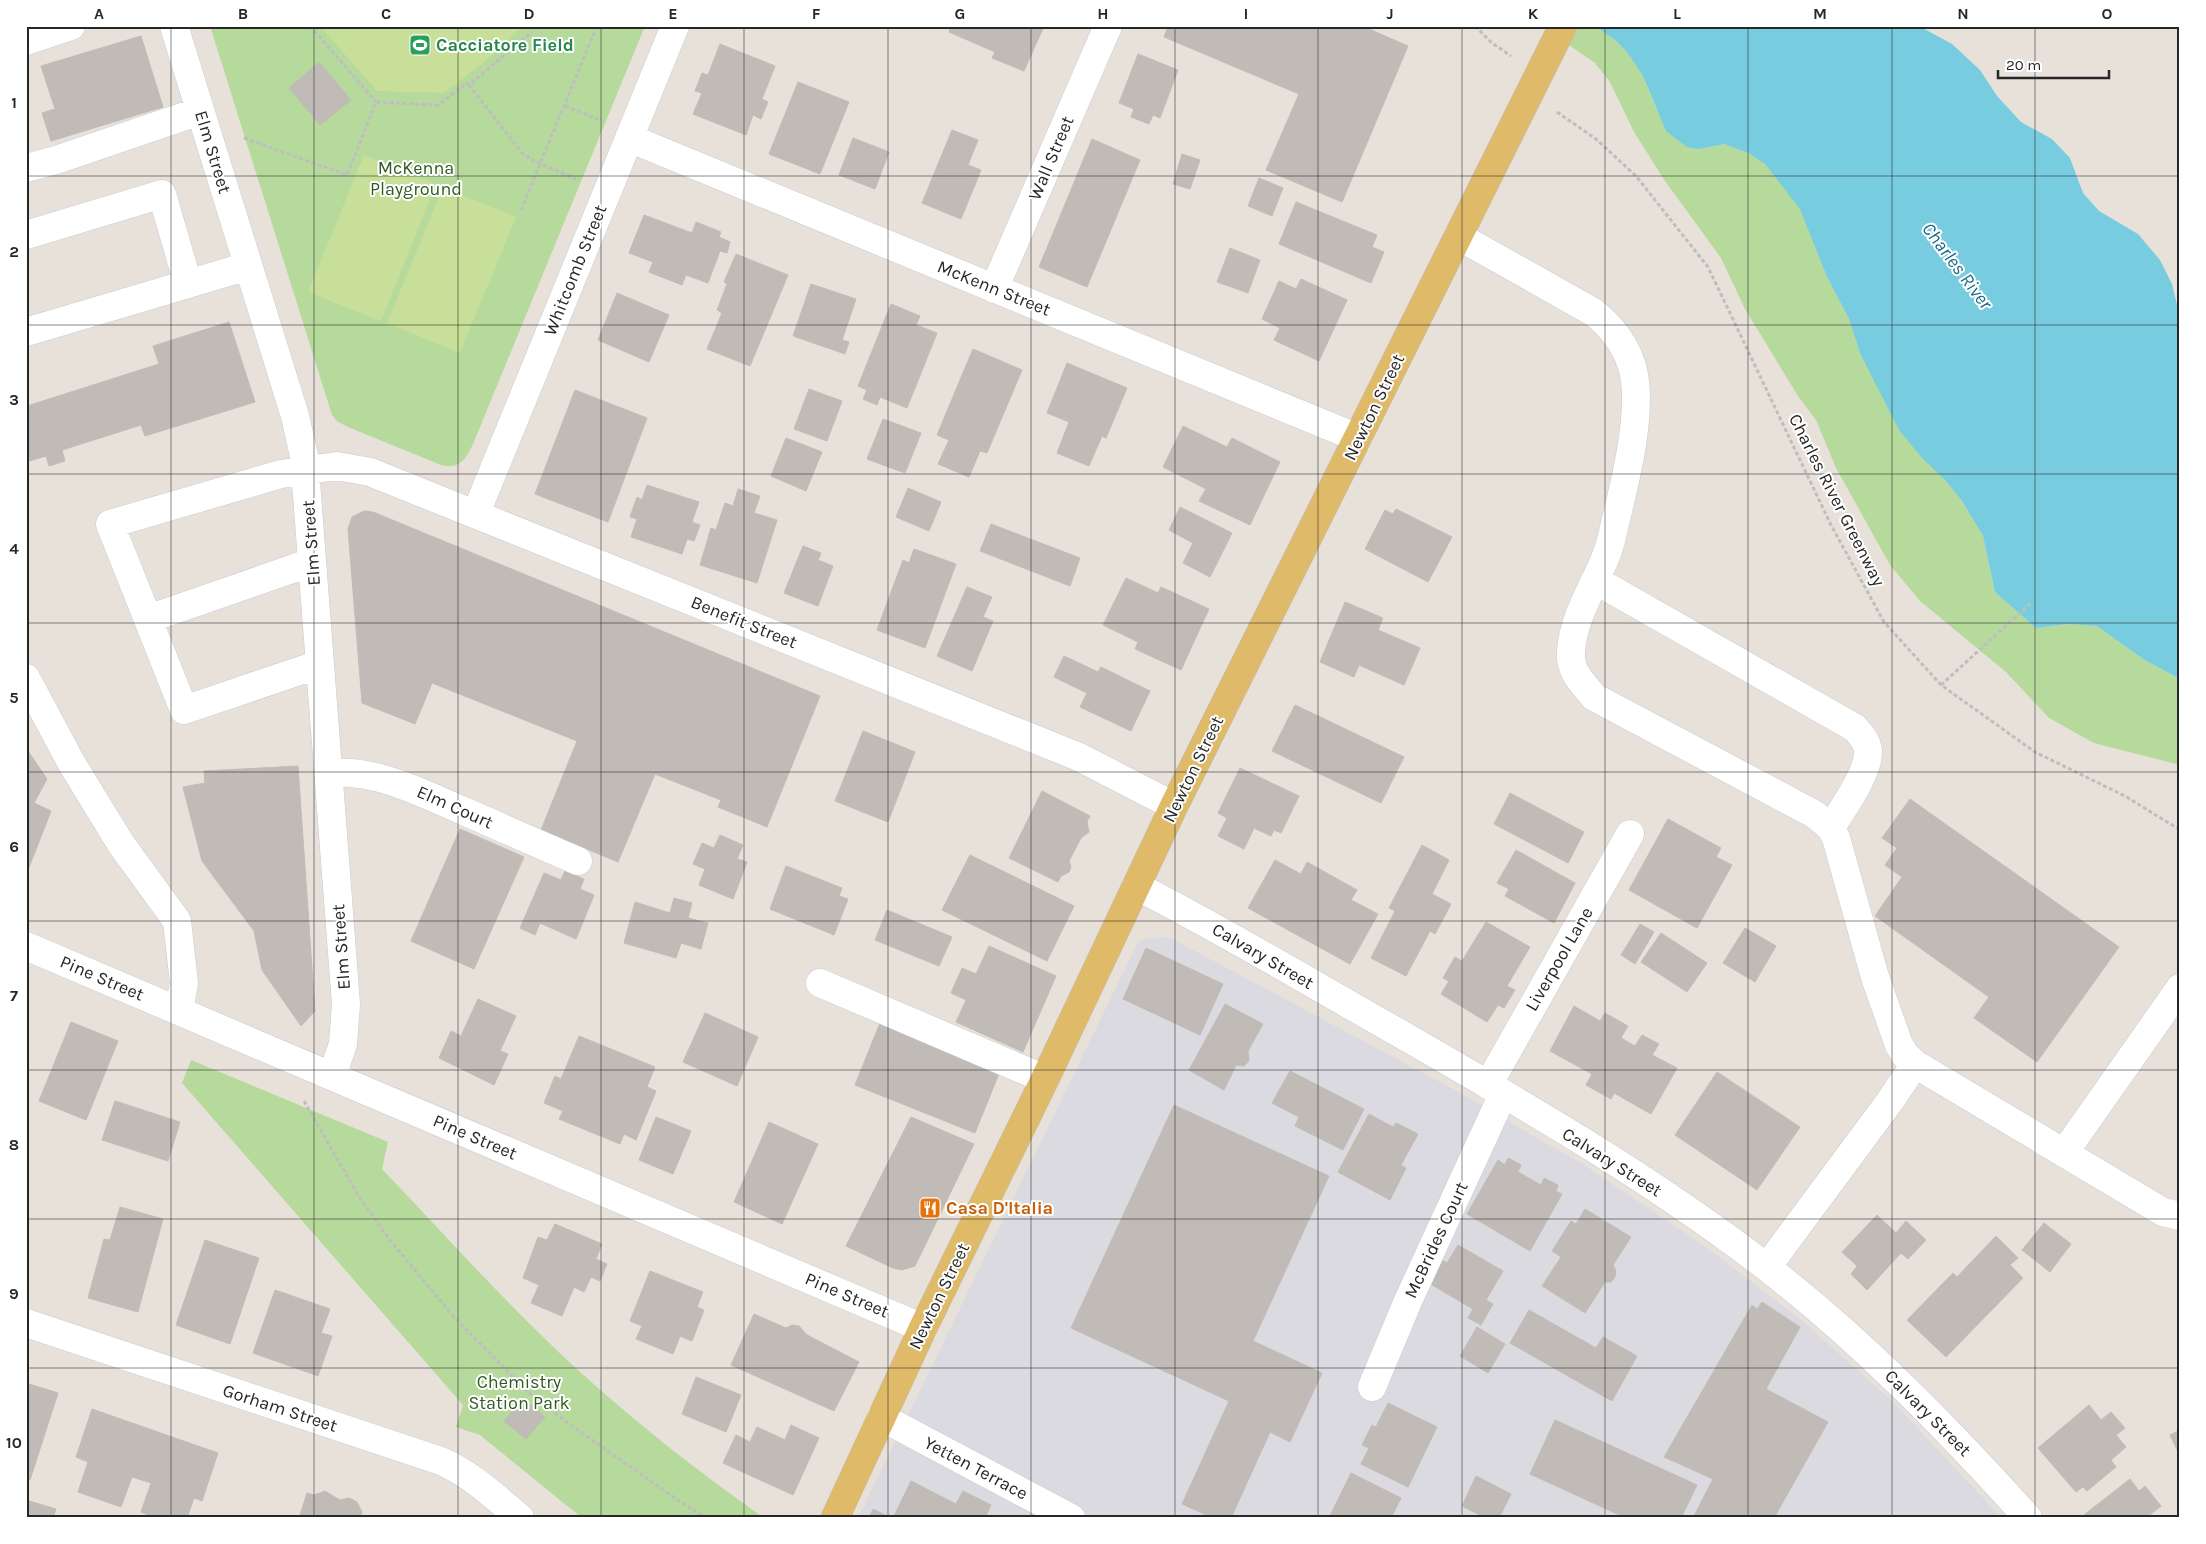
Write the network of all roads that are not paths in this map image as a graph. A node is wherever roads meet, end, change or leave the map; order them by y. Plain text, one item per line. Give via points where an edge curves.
1 (71, 26) edge
2 (174, 26) edge
3 (675, 26) edge
4 (1108, 26) edge
5 (1563, 26) edge
6 (26, 41) edge
7 (200, 110) junction
8 (619, 131) junction
9 (26, 168) edge
10 (26, 235) edge
11 (1458, 236) junction
12 (248, 266) junction
13 (188, 284) junction
14 (994, 289) junction
15 (26, 332) edge
16 (1358, 438) junction
17 (305, 470) junction
18 (476, 513) junction
19 (312, 562) junction
20 (1595, 580) junction
21 (148, 619) junction
22 (320, 664) junction
23 (26, 678) edge
24 (328, 773) junction
25 (1174, 806) junction
26 (1831, 828) junction
27 (1630, 834) dead end
28 (578, 861) dead end
29 (1136, 886) junction
30 (26, 946) edge
31 (820, 983) dead end
32 (2180, 988) edge
33 (179, 1011) junction
34 (1915, 1064) junction
35 (332, 1076) junction
36 (1044, 1079) junction
37 (1496, 1089) junction
38 (2064, 1153) junction
39 (2180, 1216) edge
40 (1767, 1267) junction
41 (26, 1323) edge
42 (923, 1328) junction
43 (1372, 1387) dead end
44 (881, 1418) junction
45 (520, 1518) edge
46 (835, 1518) edge
47 (1071, 1518) edge
48 (2028, 1518) edge

1 - 6 street
2 - 7 street, Elm Street
3 - 8 street, Whitcomb Street
4 - 14 street, Wall Street
5 - 11 main road, Newton Street
7 - 9 street
7 - 12 street, Elm Street
8 - 14 street, McKenn Street
8 - 18 street, Whitcomb Street
10 - 13 street via 162,194
11 - 16 main road, Newton Street
11 - 20 street via 1593,312 1618,337 1629,358 1637,398 1625,482 1607,555
12 - 13 street
12 - 17 street, Elm Street via 295,416
13 - 15 street
14 - 16 street, McKenn Street
16 - 25 main road, Newton Street
17 - 18 street, Benefit Street via 336,466 370,472
17 - 19 street, Elm Street
17 - 21 street, Benefit Street via 281,474 110,524
18 - 25 street, Benefit Street via 1085,760
19 - 21 street
19 - 22 street, Elm Street
20 - 26 street via 1577,621 1570,652 1574,673 1594,697 1814,814
20 - 26 street via 1855,728 1868,749 1867,760
21 - 22 street via 184,710
22 - 24 street, Elm Street
23 - 33 street via 72,764 121,844 177,921 184,983
24 - 28 street, Elm Court via 371,775 401,784
24 - 35 street, Elm Street via 346,1004 343,1044
25 - 29 main road, Newton Street
26 - 34 street via 1841,853 1875,977 1899,1045
27 - 37 street, Liverpool Lane
29 - 36 main road, Newton Street
29 - 37 street, Calvary Street via 1198,918
30 - 33 street, Pine Street
31 - 36 street
32 - 38 street
33 - 35 street, Pine Street
34 - 38 street
34 - 40 street
35 - 42 street, Pine Street
36 - 42 main road, Newton Street
37 - 40 street, Calvary Street via 1670,1198
37 - 43 street, McBrides Court
38 - 39 street via 2163,1212
40 - 48 street, Calvary Street via 1906,1389
41 - 45 street, Gorham Street via 441,1461 471,1477
42 - 44 main road, Newton Street
44 - 46 main road, Newton Street
44 - 47 street, Yetten Terrace

